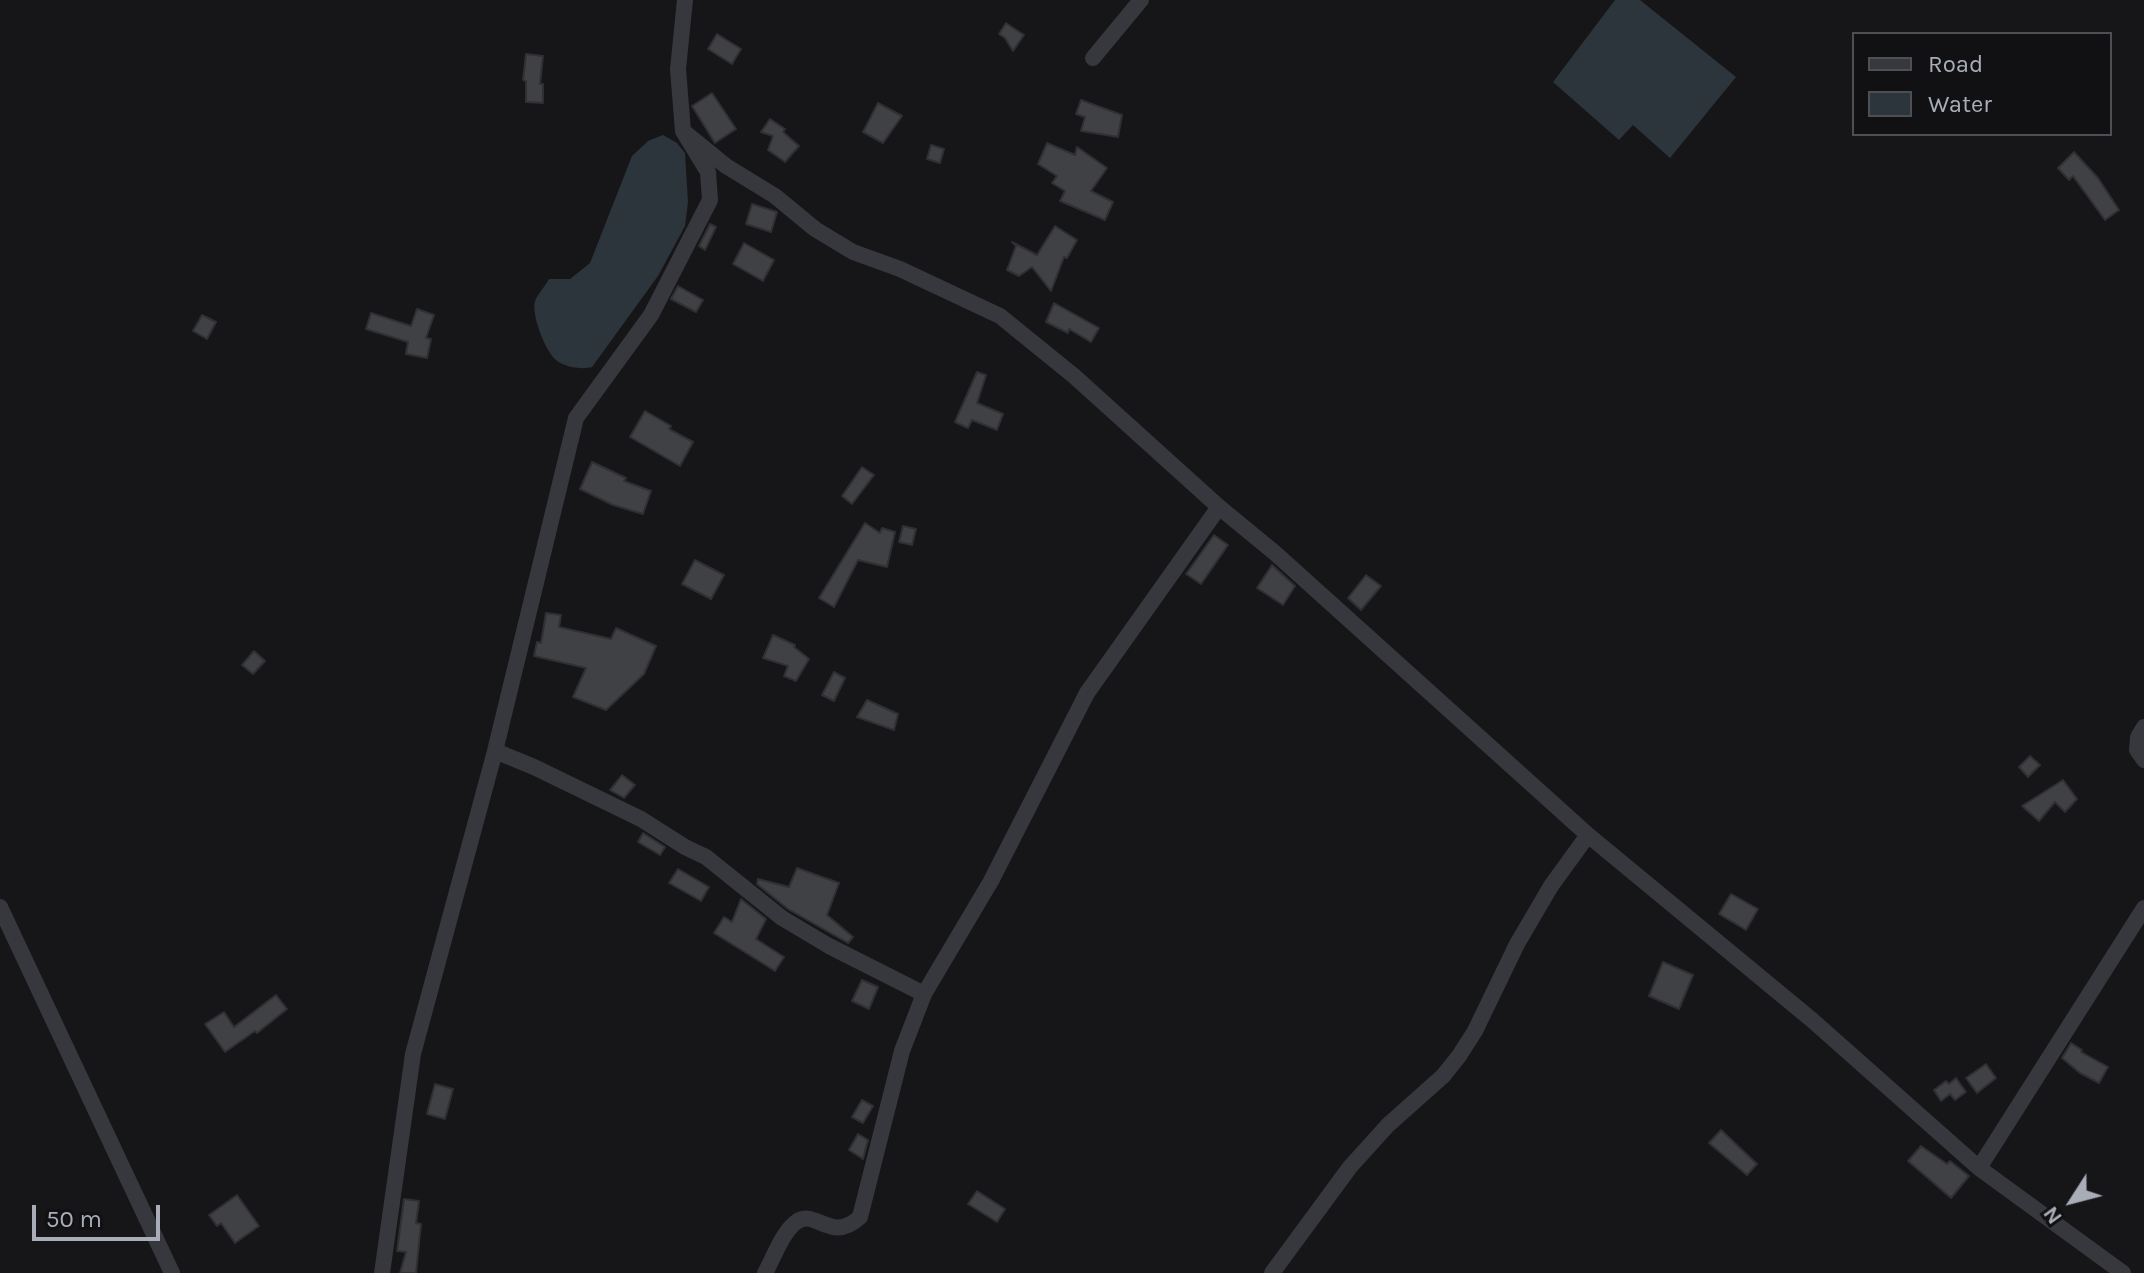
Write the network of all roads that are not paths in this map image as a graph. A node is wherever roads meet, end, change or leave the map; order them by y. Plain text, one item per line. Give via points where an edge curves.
1 (685, 0) edge
2 (1141, 0) edge
3 (1093, 58) dead end
4 (683, 131) junction
5 (1219, 507) junction
6 (2144, 727) edge
7 (495, 751) junction
8 (2144, 760) edge
9 (1588, 835) junction
10 (0, 907) edge
11 (2144, 908) edge
12 (924, 994) junction
13 (1979, 1168) junction
14 (172, 1273) edge
15 (382, 1273) edge
16 (765, 1273) edge
17 (1272, 1273) edge
18 (2123, 1273) edge

1 - 4 street via 678,69
2 - 3 street
4 - 5 street via 853,252 1000,316
4 - 7 street via 708,172 710,200 651,315 576,418
5 - 9 street
5 - 12 street via 1087,693 991,881
6 - 8 street via 2137,750
7 - 12 street via 641,819 706,857 782,918
7 - 15 street via 413,1054
9 - 13 street via 1812,1020
9 - 17 street via 1517,944 1459,1056 1350,1167
10 - 14 street
11 - 13 street
12 - 16 street via 902,1051 860,1217 837,1229 802,1218 788,1231
13 - 18 street

